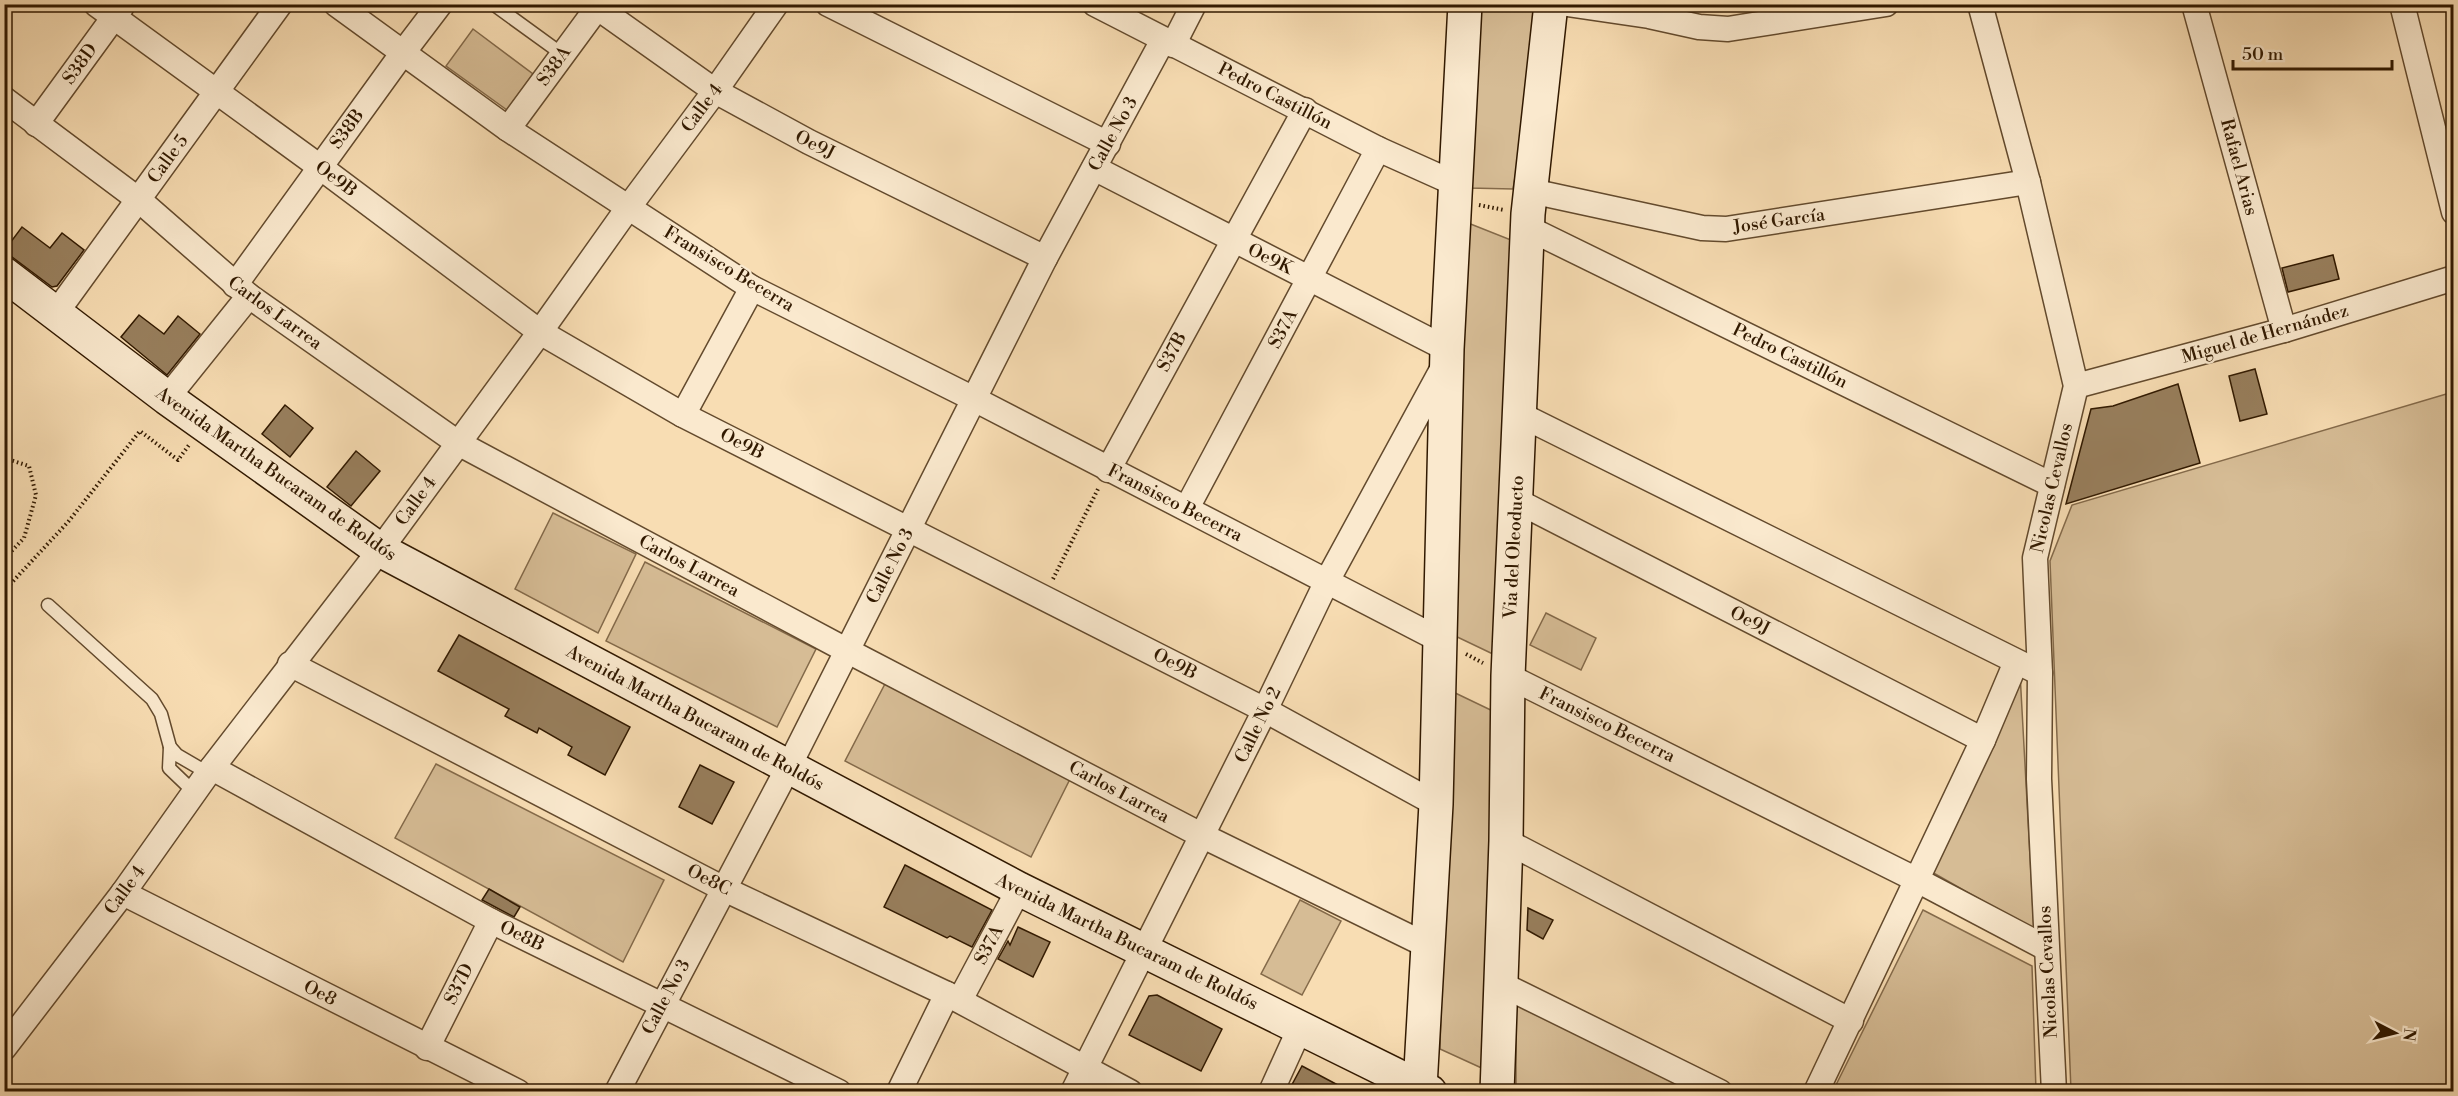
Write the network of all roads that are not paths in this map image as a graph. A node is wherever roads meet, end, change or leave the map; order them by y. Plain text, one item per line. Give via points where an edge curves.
1 (280, 4) edge
2 (336, 4) edge
3 (440, 4) edge
4 (493, 4) edge
5 (776, 4) edge
6 (828, 4) edge
7 (1095, 4) edge
8 (1194, 4) edge
9 (1551, 4) edge
10 (1567, 4) edge
11 (1886, 4) edge
12 (1980, 4) edge
13 (2194, 4) edge
14 (2402, 4) edge
15 (599, 6) edge
16 (1458, 8) edge
17 (111, 9) edge
18 (1168, 43) junction
19 (402, 54) junction
20 (562, 54) junction
21 (715, 91) junction
22 (217, 92) junction
23 (4, 99) edge
24 (1305, 110) junction
25 (36, 124) junction
26 (508, 129) junction
27 (1108, 144) junction
28 (1378, 149) junction
29 (320, 167) junction
30 (1094, 168) junction
31 (2028, 182) junction
32 (1455, 192) junction
33 (139, 200) junction
34 (628, 208) junction
35 (1529, 211) junction
36 (2454, 212) edge
37 (1232, 241) junction
38 (1045, 258) junction
39 (4, 274) edge
40 (2454, 278) edge
41 (1310, 279) junction
42 (752, 288) junction
43 (242, 290) junction
44 (56, 313) junction
45 (2284, 330) junction
46 (540, 332) junction
47 (1447, 355) junction
48 (2076, 386) junction
49 (167, 398) junction
50 (974, 399) junction
51 (1519, 414) junction
52 (683, 415) junction
53 (458, 443) junction
54 (1108, 470) junction
55 (2052, 485) junction
56 (1516, 501) junction
57 (1187, 508) junction
58 (910, 529) junction
59 (380, 550) junction
60 (1327, 581) junction
61 (48, 605) dead end
62 (1440, 640) junction
63 (846, 650) junction
64 (2016, 662) junction
65 (290, 664) junction
66 (2040, 673) junction
67 (1508, 676) junction
68 (1265, 710) junction
69 (1983, 740) junction
70 (170, 747) junction
71 (788, 768) junction
72 (205, 778) junction
73 (1436, 804) junction
74 (1203, 836) junction
75 (1506, 841) junction
76 (1917, 880) junction
77 (724, 889) junction
78 (1019, 889) junction
79 (123, 893) junction
80 (491, 921) junction
81 (1428, 946) junction
82 (2046, 948) junction
83 (1144, 952) junction
84 (1501, 984) junction
85 (953, 997) junction
86 (662, 1004) junction
87 (1851, 1021) junction
88 (1300, 1028) junction
89 (4, 1048) edge
90 (427, 1048) junction
91 (1085, 1068) junction
92 (1423, 1090) edge
93 (518, 1092) edge
94 (617, 1092) edge
95 (839, 1092) edge
96 (899, 1092) edge
97 (1073, 1092) edge
98 (1130, 1092) edge
99 (1271, 1092) edge
100 (1497, 1092) edge
101 (1720, 1092) edge
102 (1816, 1092) edge
103 (2054, 1092) edge

1 - 22 street, Calle 5
2 - 19 street, Fransisco Becerra
3 - 19 street, S38B
4 - 20 lane
5 - 21 street, Calle 4
6 - 27 street
7 - 18 street, Pedro Castillón
8 - 18 street, Calle No 3
9 - 35 street, Via del Oleoducto
10 - 11 street via 1699,27 1728,28
12 - 31 street, Nicolas Cevallos
13 - 45 street, Rafael Arias
14 - 36 street
15 - 20 street, S38A
15 - 21 street, Oe9J
16 - 32 street
17 - 22 street, Oe9B
17 - 25 street, S38D
18 - 24 street, Pedro Castillón
18 - 27 street, Calle No 3
19 - 26 street, Fransisco Becerra
19 - 29 street, S38B
20 - 26 street, S38A
21 - 34 street, Calle 4
21 - 38 street, Oe9J via 820,148
22 - 29 street, Oe9B
22 - 33 street, Calle 5
23 - 25 street, Carlos Larrea
24 - 28 street, Pedro Castillón
24 - 37 street, S37B
25 - 33 street, Carlos Larrea
26 - 34 street, Fransisco Becerra
27 - 30 street, Calle No 3
28 - 32 street, Pedro Castillón
28 - 41 street, S37A
29 - 43 street, S38B
29 - 46 street, Oe9B
30 - 37 street, Oe9K
30 - 38 street, Calle No 3
31 - 35 street, José García via 1726,229
31 - 48 street, Nicolas Cevallos
32 - 47 street
33 - 43 street, Carlos Larrea
33 - 44 street, Calle 5
34 - 42 street, Fransisco Becerra
34 - 46 street, Calle 4
35 - 51 street, Via del Oleoducto
35 - 55 street, Pedro Castillón
37 - 41 street, Oe9K
37 - 54 street, S37B
38 - 50 street, Calle No 3
39 - 44 street, Avenida Martha Bucaram de Roldós
40 - 45 street, Miguel de Hernández
41 - 47 street, Oe9K
41 - 57 street, S37A
42 - 50 street, Fransisco Becerra
42 - 52 street
43 - 49 street, S38B
43 - 53 street, Carlos Larrea
44 - 49 street, Avenida Martha Bucaram de Roldós
45 - 48 street, Miguel de Hernández
46 - 52 street, Oe9B
46 - 53 street, Calle 4
47 - 60 street, Calle No 2
47 - 62 street
48 - 55 street, Nicolas Cevallos
49 - 59 street, Avenida Martha Bucaram de Roldós
50 - 54 street, Fransisco Becerra
50 - 58 street, Calle No 3
51 - 56 street, Via del Oleoducto
51 - 64 street
52 - 58 street, Oe9B
53 - 59 street, Calle 4
53 - 63 street, Carlos Larrea
54 - 57 street, Fransisco Becerra
55 - 66 street, Nicolas Cevallos via 2035,558
56 - 67 street, Via del Oleoducto
56 - 69 street, Oe9J
57 - 60 street, Fransisco Becerra
58 - 63 street, Calle No 3
58 - 68 street, Oe9B
59 - 65 street, Calle 4
59 - 71 street, Avenida Martha Bucaram de Roldós
60 - 62 street, Fransisco Becerra
60 - 68 street, Calle No 2
61 - 70 lane via 152,699 161,714
62 - 73 street
63 - 71 street, Calle No 3
63 - 74 street, Carlos Larrea
64 - 66 street
64 - 69 street
65 - 72 street, Calle 4
65 - 77 street, Oe8C
66 - 82 street, Nicolas Cevallos via 2039,779
67 - 75 street, Via del Oleoducto
67 - 76 street, Fransisco Becerra
68 - 73 street, Oe9B
68 - 74 street, Calle No 2
69 - 76 street
70 - 72 lane
70 - 72 lane via 172,773
71 - 77 street, Calle No 3
71 - 78 street, Avenida Martha Bucaram de Roldós
72 - 79 street, Calle 4
72 - 80 street, Oe8B
73 - 81 street
74 - 81 street, Carlos Larrea
74 - 83 street, Calle No 2
75 - 84 street, Via del Oleoducto
75 - 87 street
76 - 82 street, Fransisco Becerra
76 - 87 street
77 - 85 street, Oe8C
77 - 86 street, Calle No 3
78 - 83 street, Avenida Martha Bucaram de Roldós
78 - 85 street, S37A
79 - 89 street, Calle 4
79 - 90 street, Oe8
80 - 86 street, Oe8B
80 - 90 street, S37D
81 - 92 street
82 - 103 street, Nicolas Cevallos
83 - 88 street, Avenida Martha Bucaram de Roldós
83 - 91 street, Calle No 2
84 - 100 street, Via del Oleoducto
84 - 101 street
85 - 91 street, Oe8C
85 - 96 street, S37A
86 - 94 street, Calle No 3
86 - 95 street, Oe8B
87 - 102 street
88 - 92 street, Avenida Martha Bucaram de Roldós
88 - 99 street
90 - 93 street, Oe8
91 - 97 street, Calle No 2
91 - 98 street, Oe8C

